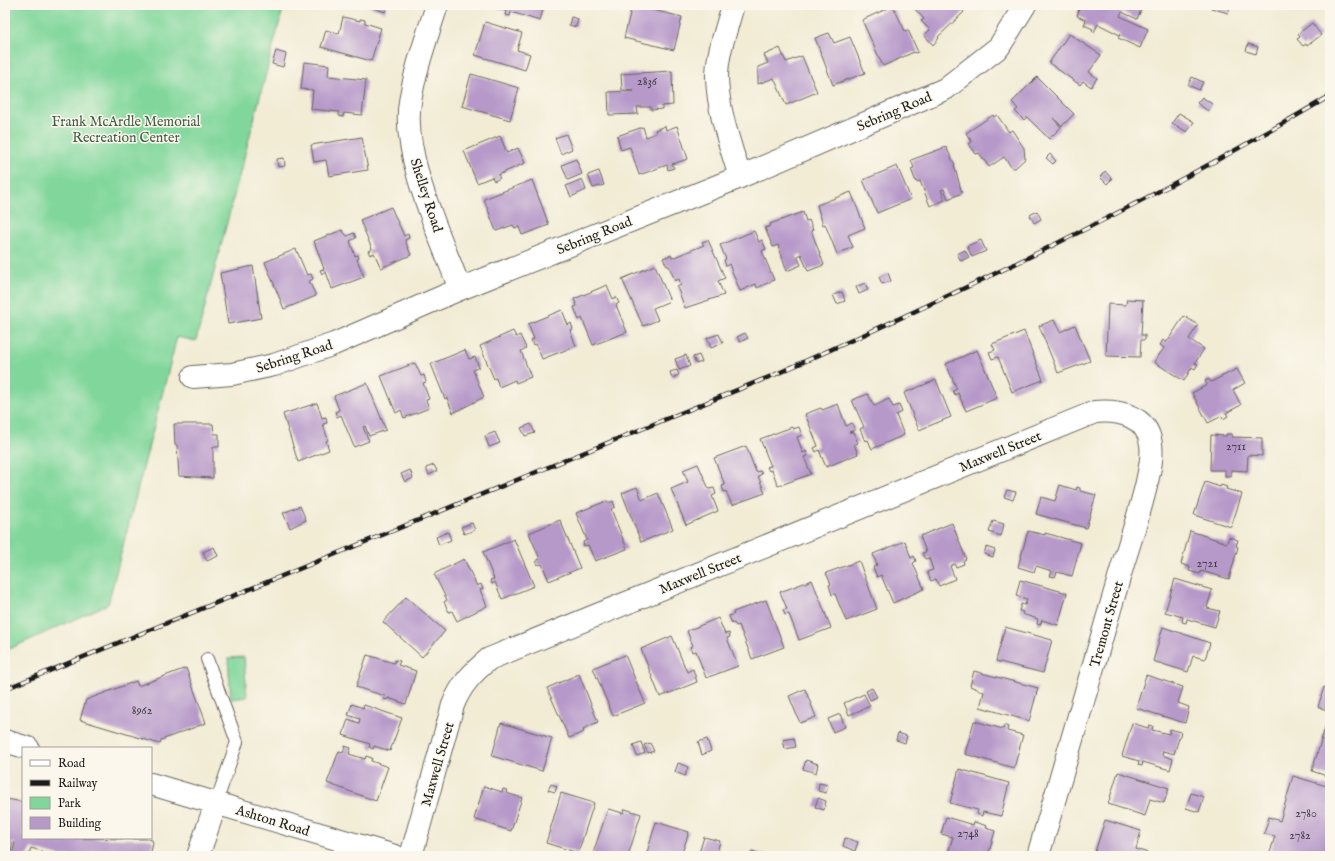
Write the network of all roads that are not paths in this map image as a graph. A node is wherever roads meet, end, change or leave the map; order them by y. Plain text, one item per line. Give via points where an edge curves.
1 (437, 5) edge
2 (734, 5) edge
3 (1025, 5) edge
4 (740, 177) junction
5 (460, 289) junction
6 (192, 377) dead end
7 (1112, 410) joint
8 (207, 660) dead end
9 (5, 741) edge
10 (25, 747) edge
11 (152, 784) edge
12 (216, 803) junction
13 (340, 848) edge
14 (387, 855) edge
15 (198, 856) edge
16 (411, 856) edge
17 (1038, 856) edge

1 - 5 street, Shelley Road via 410,103 410,138 420,182
2 - 4 street via 722,43 717,77 722,119
3 - 4 street, Sebring Road via 999,47 945,90
4 - 5 street, Sebring Road
5 - 6 street, Sebring Road via 334,344 274,365 232,374
7 - 16 street, Maxwell Street via 1095,412 489,659 472,673 460,688 453,705
7 - 17 street, Tremont Street via 1128,414 1144,426 1151,443 1150,466 1138,518
8 - 12 lane via 236,742
9 - 10 street
11 - 12 street, Ashton Road
12 - 13 street, Ashton Road
12 - 15 street
13 - 14 street, Ashton Road

